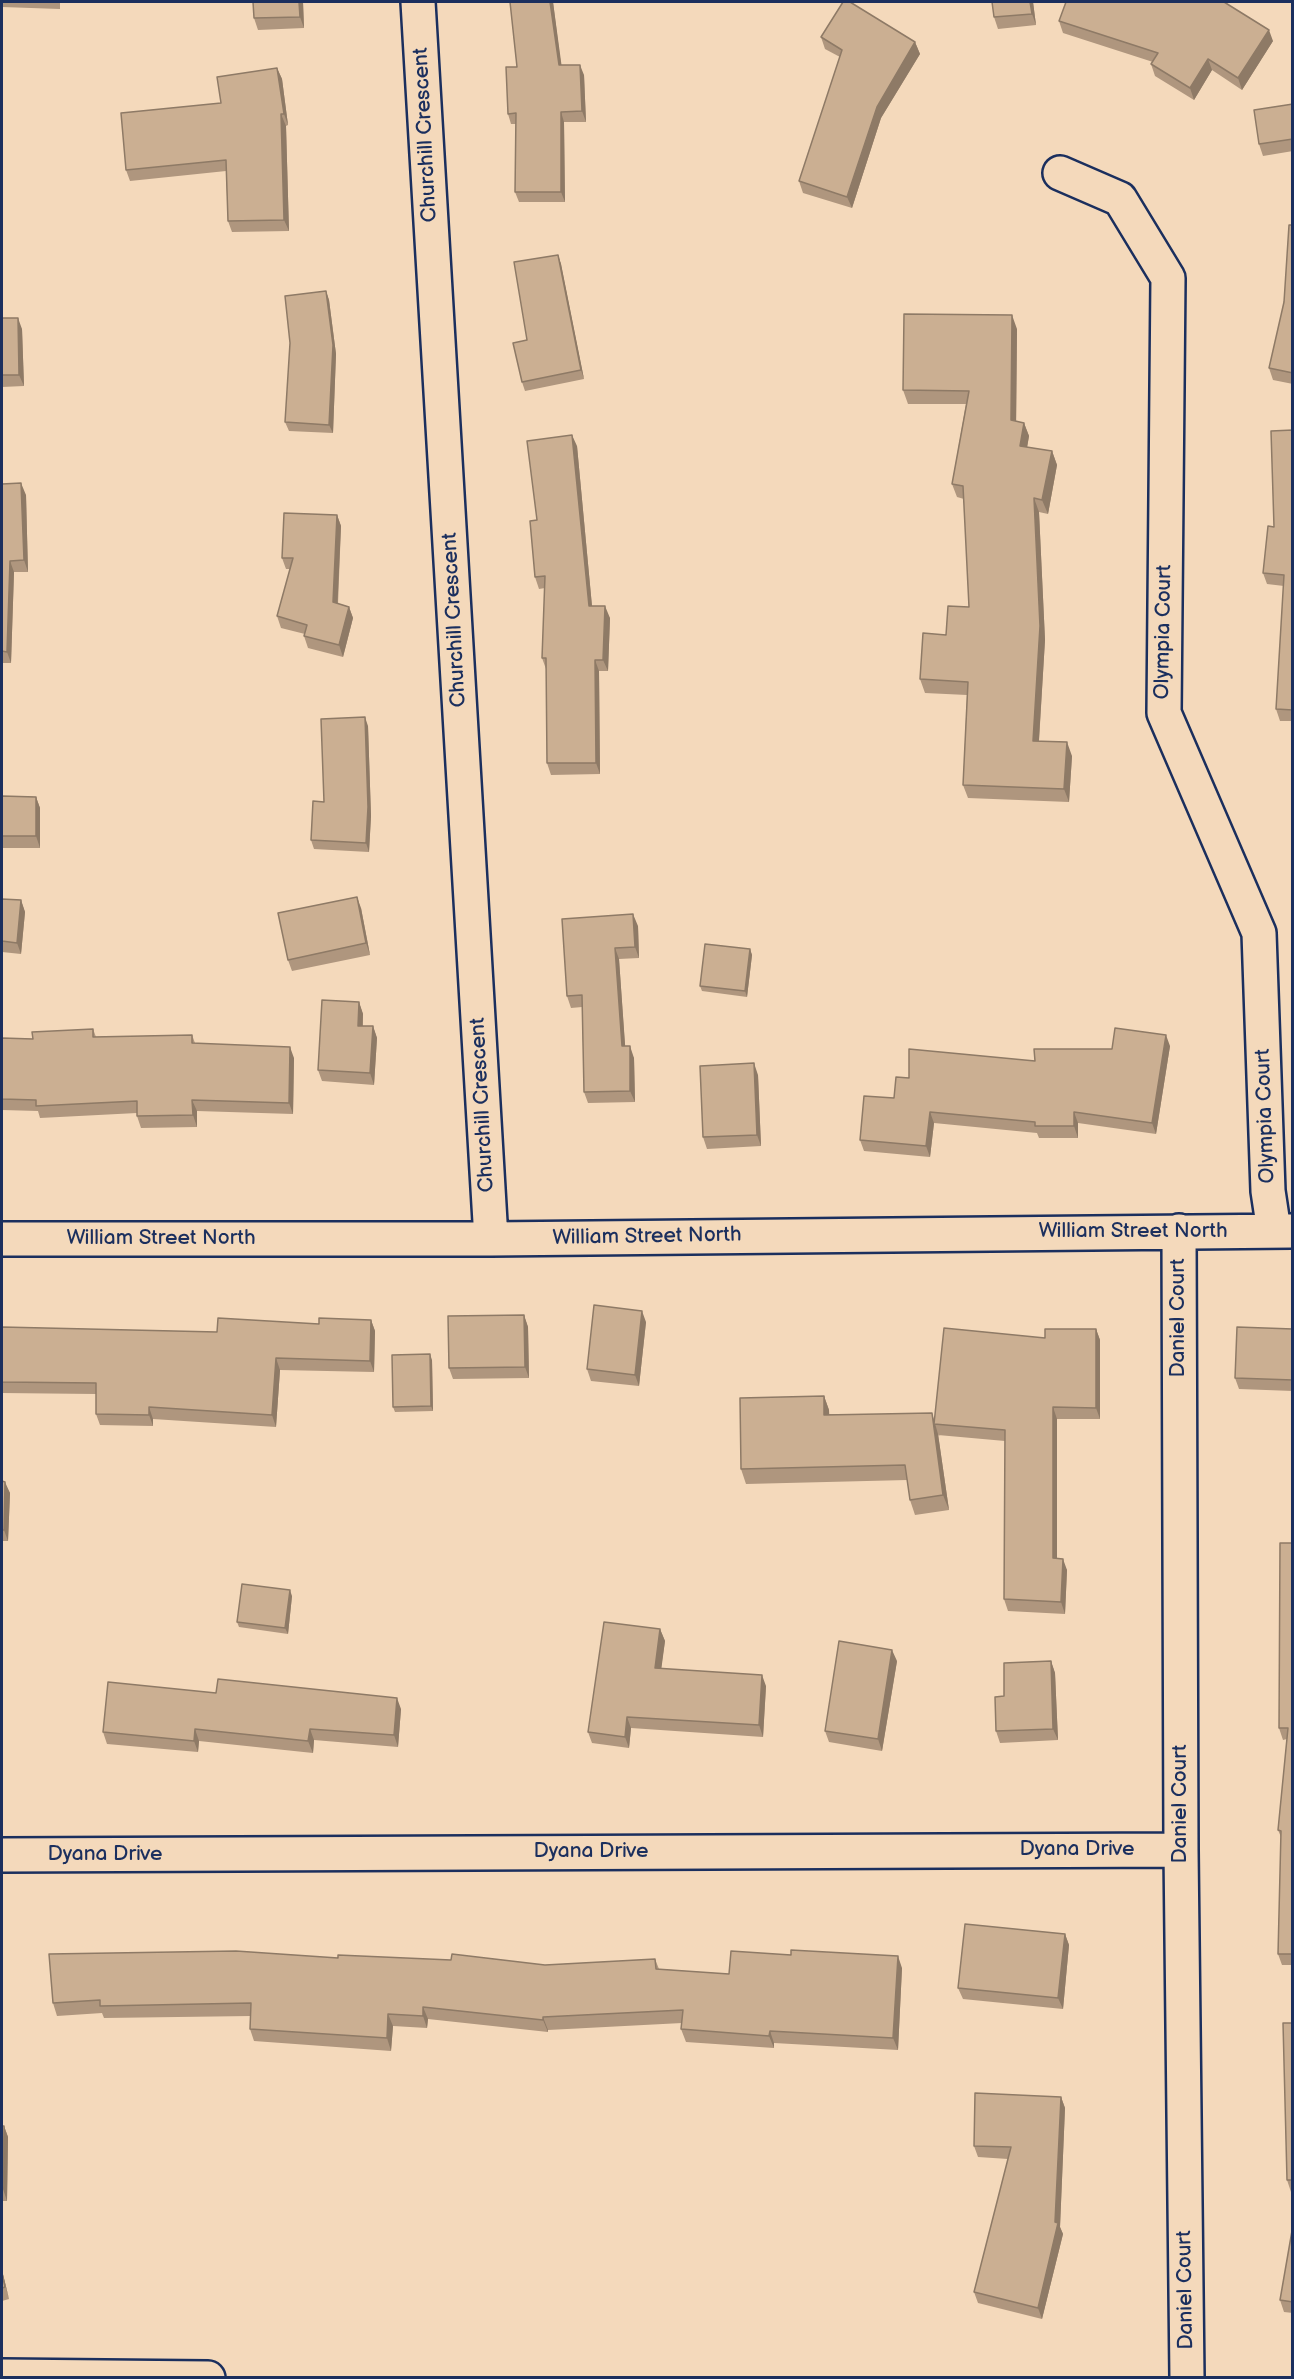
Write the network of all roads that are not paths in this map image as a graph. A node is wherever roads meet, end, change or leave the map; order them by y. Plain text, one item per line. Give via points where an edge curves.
1 (418, 2) edge
2 (1060, 173) dead end
3 (1179, 1231) junction
4 (1283, 1231) edge
5 (2, 1239) edge
6 (491, 1239) junction
7 (1181, 1850) junction
8 (2, 1855) edge
9 (2, 2376) edge
10 (207, 2378) edge
11 (1187, 2378) edge

1 - 6 street, Churchill Crescent
2 - 4 street, Olympia Court via 1120,199 1168,278 1164,713 1259,933 1268,1191
3 - 4 street, William Street North
3 - 6 street, William Street North
3 - 7 street, Daniel Court
5 - 6 street, William Street North
7 - 8 street, Dyana Drive
7 - 11 street, Daniel Court
9 - 10 street

